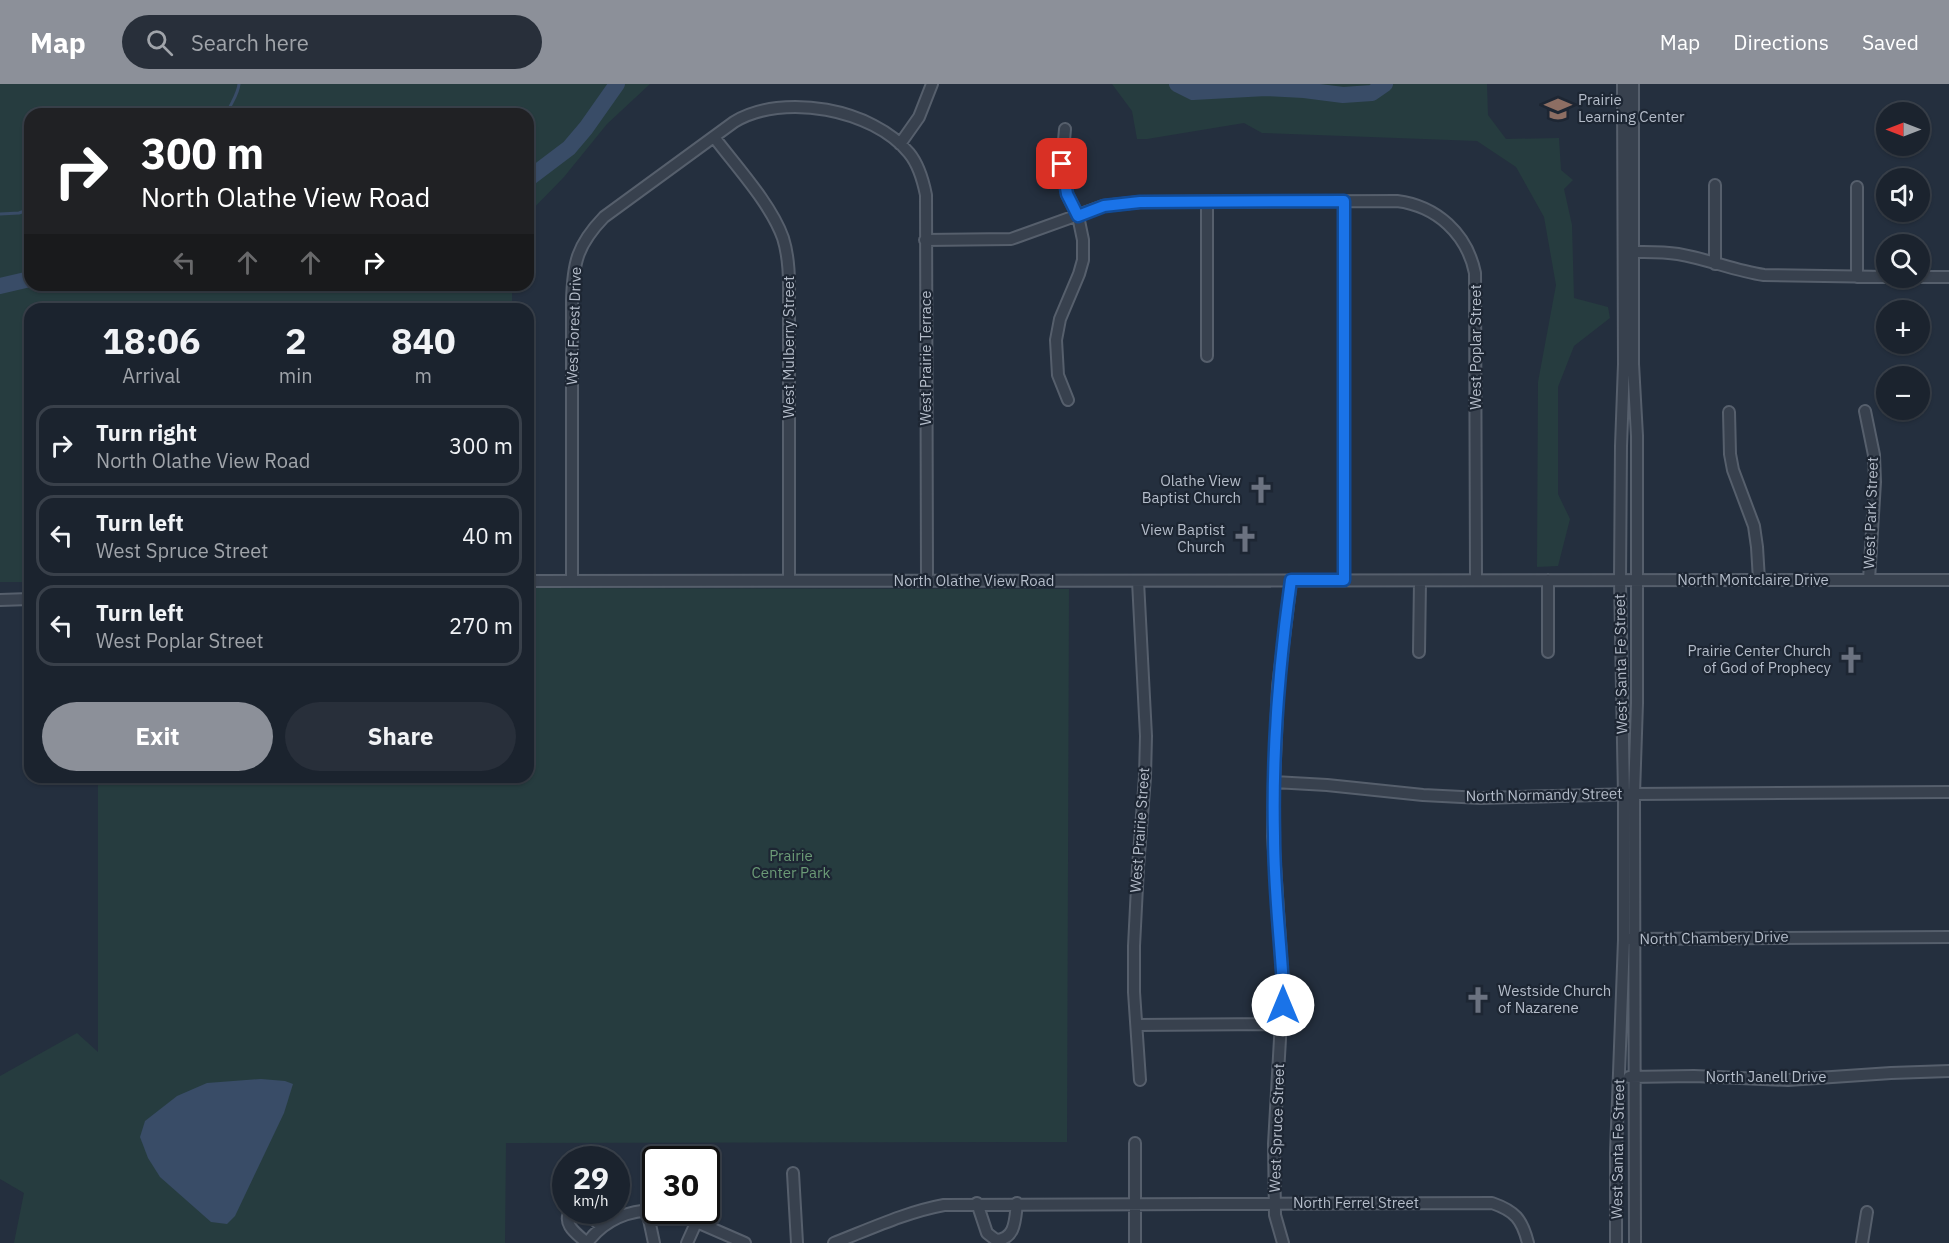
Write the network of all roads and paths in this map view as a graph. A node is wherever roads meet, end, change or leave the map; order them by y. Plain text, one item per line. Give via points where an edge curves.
1 (932, 84) edge
2 (1623, 84) edge
3 (1633, 84) edge
4 (1065, 129) dead end
5 (714, 137) junction
6 (900, 144) junction
7 (1715, 185) dead end
8 (1857, 187) dead end
9 (1344, 201) junction
10 (1207, 202) junction
11 (1078, 216) junction
12 (926, 240) junction
13 (1629, 252) junction
14 (1715, 264) junction
15 (1857, 277) junction
16 (1876, 277) edge
17 (1930, 277) edge
18 (1949, 277) edge
19 (1207, 356) dead end
20 (1068, 400) dead end
21 (1865, 411) dead end
22 (1728, 412) dead end
23 (789, 580) junction
24 (1138, 580) junction
25 (1291, 580) junction
26 (1344, 580) junction
27 (1420, 580) junction
28 (1476, 580) junction
29 (1548, 580) junction
30 (1620, 580) junction
31 (1637, 580) junction
32 (1759, 580) junction
33 (1869, 580) junction
34 (1949, 580) edge
35 (534, 581) edge
36 (572, 581) junction
37 (927, 581) junction
38 (24, 599) edge
39 (0, 600) edge
40 (1419, 652) dead end
41 (1548, 652) dead end
42 (1274, 782) junction
43 (1949, 792) edge
44 (1629, 794) junction
45 (1949, 936) edge
46 (1629, 939) junction
47 (1282, 1024) junction
48 (1137, 1025) junction
49 (1949, 1071) edge
50 (1619, 1077) junction
51 (1634, 1077) junction
52 (1140, 1080) dead end
53 (1136, 1143) dead end
54 (793, 1173) dead end
55 (976, 1203) junction
56 (1017, 1203) junction
57 (1275, 1203) junction
58 (1135, 1204) junction
59 (642, 1212) edge
60 (1867, 1212) dead end
61 (567, 1224) edge
62 (599, 1224) edge
63 (652, 1224) edge
64 (696, 1224) edge
65 (698, 1224) edge
66 (602, 1227) junction
67 (587, 1243) edge
68 (654, 1243) edge
69 (687, 1243) edge
70 (745, 1243) edge
71 (797, 1243) edge
72 (834, 1243) edge
73 (1135, 1243) edge
74 (1283, 1243) edge
75 (1528, 1243) edge
76 (1616, 1243) edge
77 (1635, 1243) edge
78 (1862, 1243) edge

1 - 6 street via 919,117
2 - 13 street, West Santa Fe Street
3 - 13 street, West Santa Fe Street
4 - 11 street via 1064,180
5 - 6 street, West Prairie Terrace via 754,112 798,106 828,110 870,124
5 - 23 street, West Mulberry Street via 762,200 777,224 787,252
5 - 36 street, West Forest Drive via 604,217 590,231 576,258 572,301
6 - 12 street, West Prairie Terrace via 914,160 923,181
7 - 14 street
8 - 15 street
9 - 10 street, West Poplar Street
9 - 26 street
9 - 28 street, West Poplar Street via 1397,201 1423,207 1457,232 1473,264
10 - 11 street, West Poplar Street via 1140,202 1104,206
10 - 19 street
11 - 12 street, West Poplar Street via 1011,239
11 - 20 street via 1083,260 1056,340 1058,375
12 - 37 street, West Prairie Terrace
13 - 14 street via 1680,254
13 - 30 street, West Santa Fe Street
13 - 31 street, West Santa Fe Street via 1637,436
14 - 15 street via 1764,275
15 - 16 street
17 - 18 street
21 - 33 street, West Park Street via 1875,482
22 - 32 street via 1730,454 1754,526
23 - 36 street, North Olathe View Road
23 - 37 street, North Olathe View Road
24 - 25 street, North Olathe View Road
24 - 37 street, North Olathe View Road
24 - 48 street, West Prairie Street via 1146,736 1134,935
25 - 26 street, North Olathe View Road
25 - 42 street, West Spruce Street via 1278,687
26 - 27 street, North Olathe View Road
27 - 28 street, North Olathe View Road
27 - 40 street
28 - 29 street, North Olathe View Road
29 - 30 street, North Olathe View Road
29 - 41 street
30 - 31 street, North Olathe View Road
30 - 44 street, West Santa Fe Street
31 - 32 street, North Montclaire Drive
31 - 44 street, West Santa Fe Street via 1637,703
32 - 33 street, North Montclaire Drive
33 - 34 street, North Montclaire Drive
35 - 36 street, North Olathe View Road
38 - 39 street
42 - 44 street, North Normandy Street via 1482,798
42 - 47 street, West Spruce Street
43 - 44 street, North Normandy Street
44 - 46 street, West Santa Fe Street
45 - 46 street, North Chambery Drive
46 - 50 street, West Santa Fe Street
46 - 51 street, West Santa Fe Street
47 - 48 street
47 - 57 street, West Spruce Street via 1274,1144
48 - 52 street, West Prairie Street
49 - 51 street, North Janell Drive via 1788,1080
50 - 51 street, North Janell Drive
50 - 76 street, West Santa Fe Street
51 - 77 street, West Santa Fe Street
53 - 58 street
54 - 71 street
55 - 56 street, North Ferrel Street
55 - 56 street via 987,1233 996,1240 1011,1234
55 - 72 street, North Ferrel Street via 922,1209
56 - 58 street, North Ferrel Street
57 - 58 street, North Ferrel Street
57 - 74 street, West Spruce Street
57 - 75 street, North Ferrel Street via 1492,1203 1506,1208 1523,1224
58 - 73 street
59 - 66 street via 611,1220
60 - 78 street
61 - 67 street
62 - 66 street
63 - 68 street
64 - 69 street
65 - 70 street
66 - 67 street

